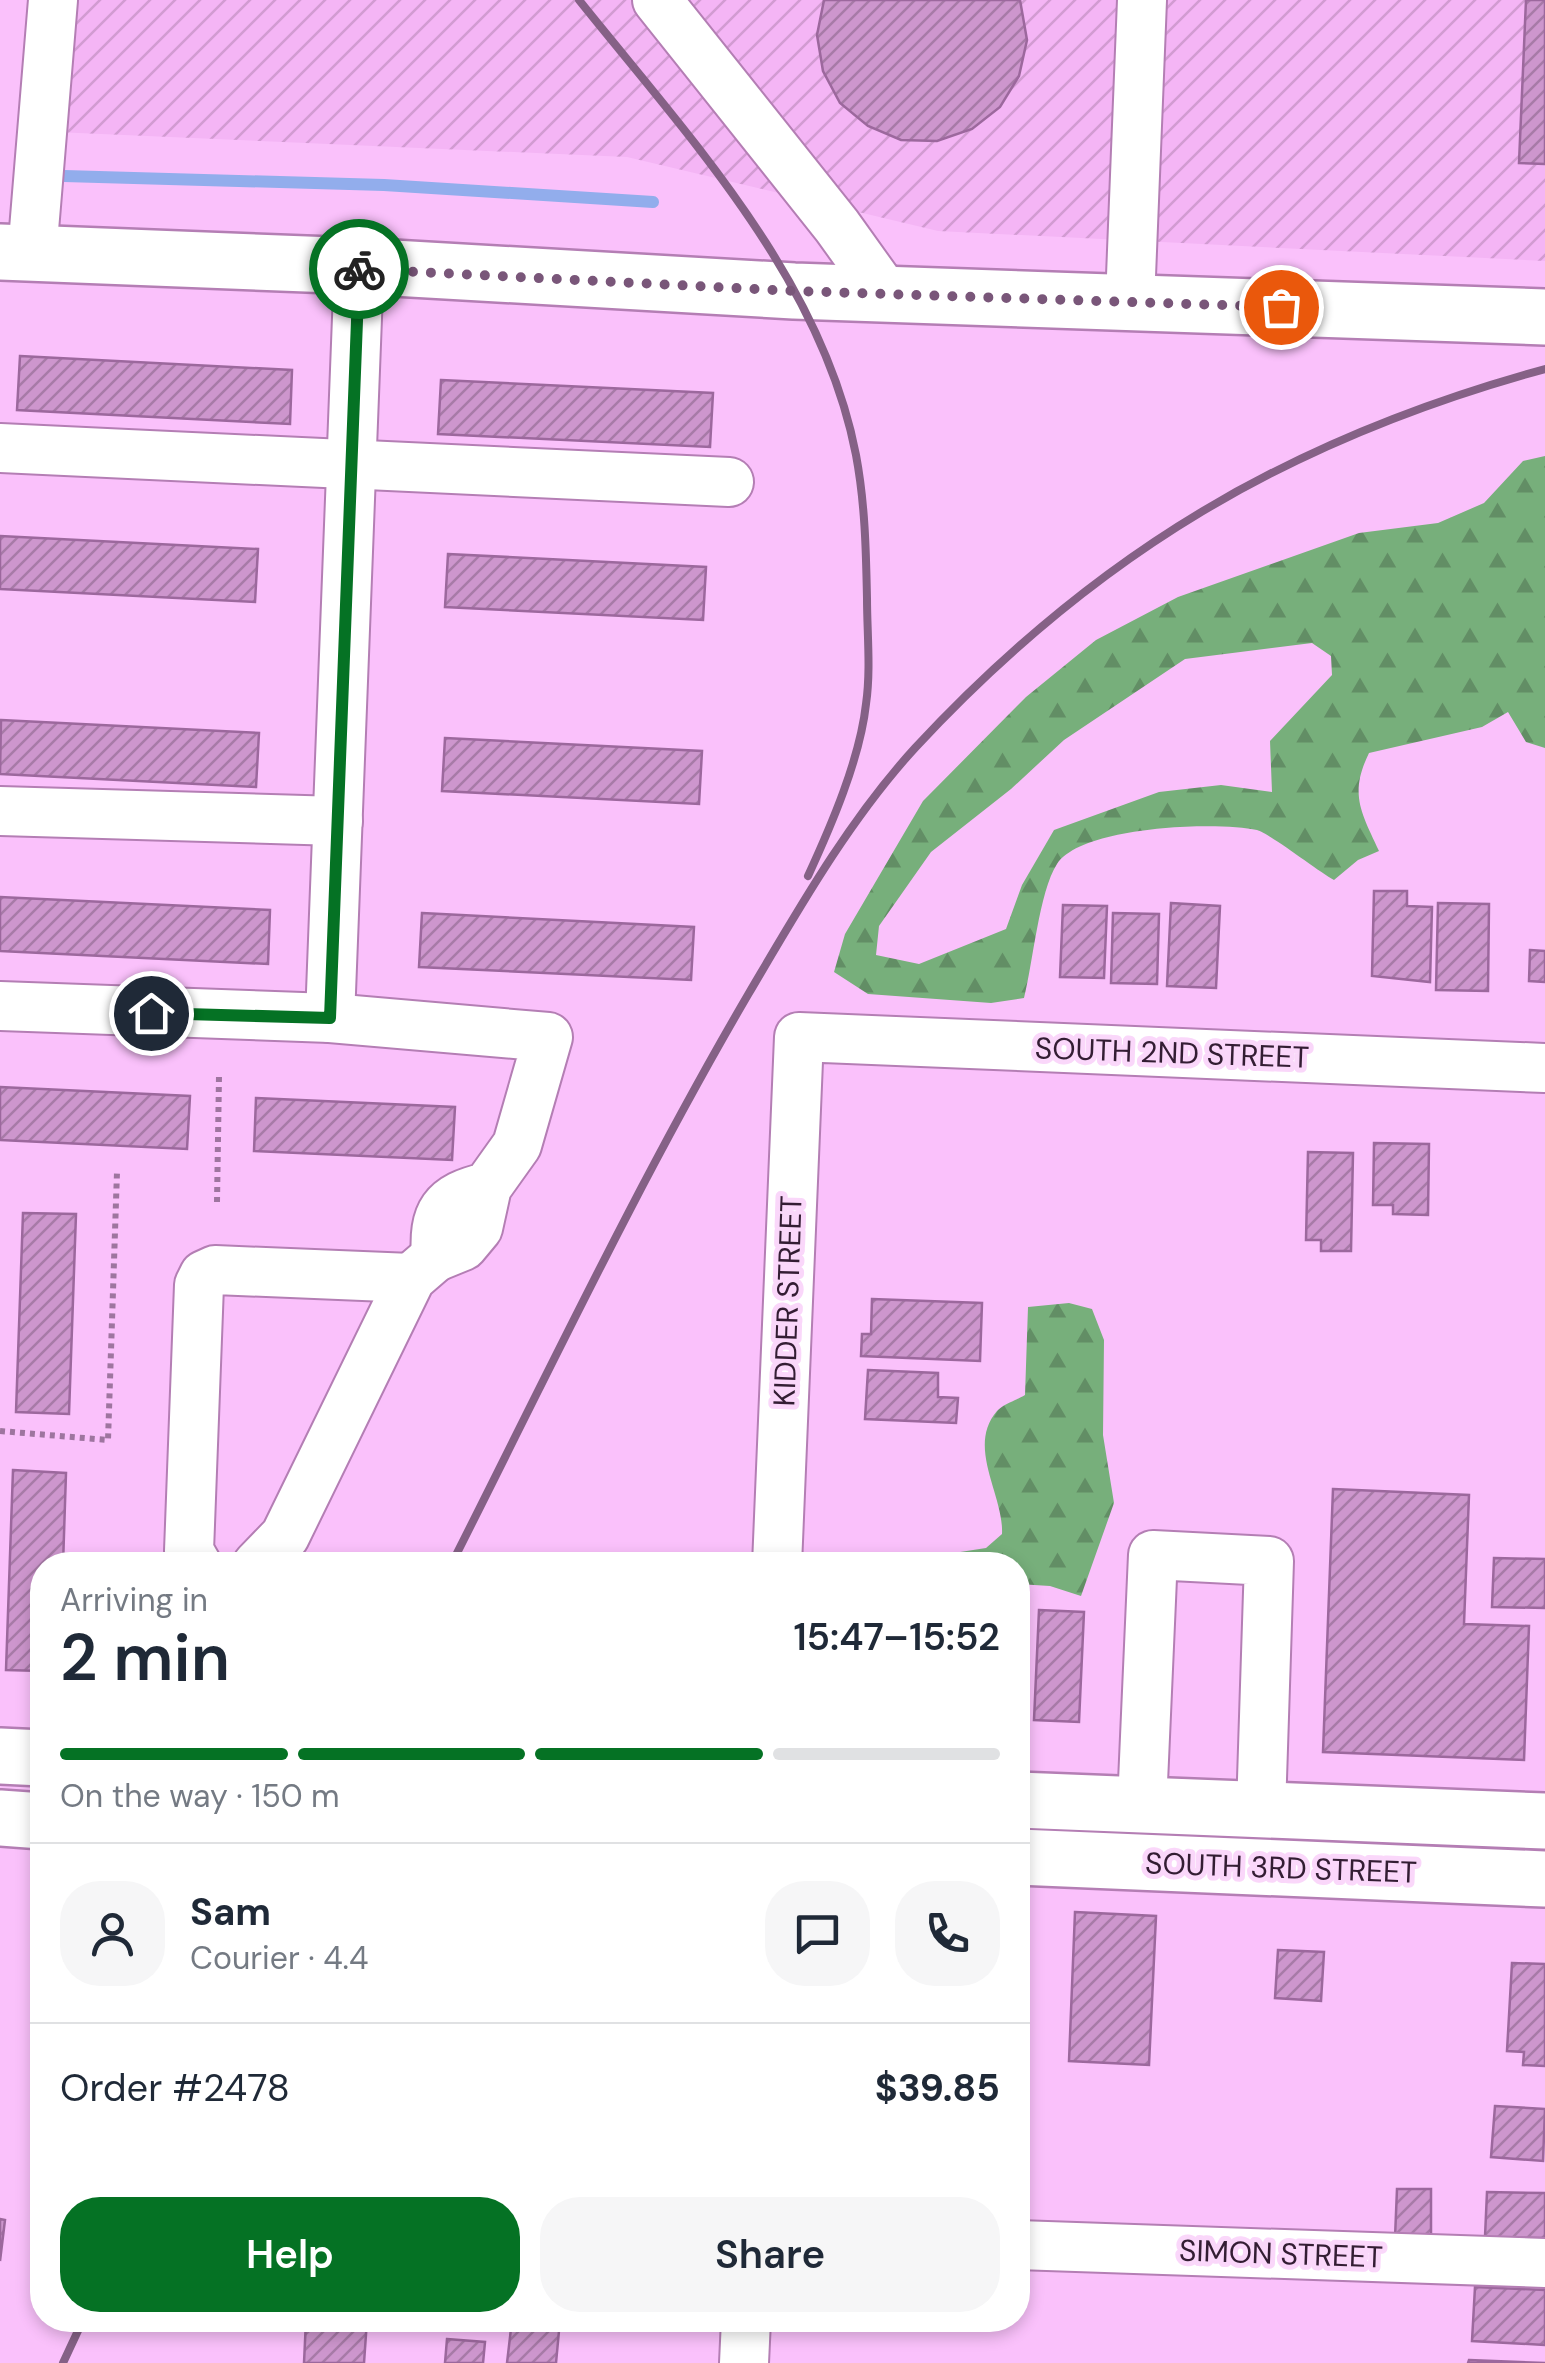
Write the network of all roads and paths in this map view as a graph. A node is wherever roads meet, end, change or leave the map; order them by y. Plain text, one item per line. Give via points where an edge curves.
1 (54, 0) edge
2 (657, 0) edge
3 (1142, 0) edge
4 (16, 253) edge
5 (359, 266) junction
6 (884, 294) junction
7 (1130, 301) junction
8 (1545, 317) edge
9 (0, 448) edge
10 (352, 464) junction
11 (729, 482) dead end
12 (0, 811) edge
13 (338, 822) junction
14 (0, 1006) edge
15 (330, 1018) junction
16 (799, 1037) joint
17 (1545, 1068) edge
18 (219, 1076) dead end
19 (117, 1172) dead end
20 (216, 1202) dead end
21 (423, 1267) junction
22 (0, 1430) edge
23 (190, 1552) edge
24 (269, 1552) edge
25 (778, 1552) edge
26 (0, 1756) edge
27 (30, 1757) edge
28 (1030, 1800) edge
29 (1142, 1805) junction
30 (1261, 1810) junction
31 (0, 1818) edge
32 (30, 1820) edge
33 (1545, 1821) edge
34 (1030, 1858) edge
35 (1545, 1879) edge
36 (1030, 2245) edge
37 (1545, 2263) edge
38 (745, 2332) edge
39 (744, 2363) edge

1 - 4 street
2 - 6 street
3 - 7 street
4 - 5 main road
5 - 6 main road
5 - 10 street
6 - 7 main road
7 - 8 main road
9 - 10 street
10 - 11 street
10 - 13 street
12 - 13 street
13 - 15 street
14 - 15 street
15 - 21 street via 548,1037 517,1145 488,1187 448,1203 434,1225
16 - 17 street, SOUTH 2ND STREET
16 - 25 street, KIDDER STREET
18 - 20 path
19 - 22 path via 108,1440
21 - 23 street via 204,1275
21 - 24 street via 284,1536
26 - 27 main road
28 - 29 main road, SOUTH 3RD STREET
29 - 30 main road, SOUTH 3RD STREET
29 - 30 street via 1153,1555 1269,1562
30 - 33 main road, SOUTH 3RD STREET
31 - 32 main road
34 - 35 main road, SOUTH 3RD STREET
36 - 37 street, SIMON STREET
38 - 39 street

